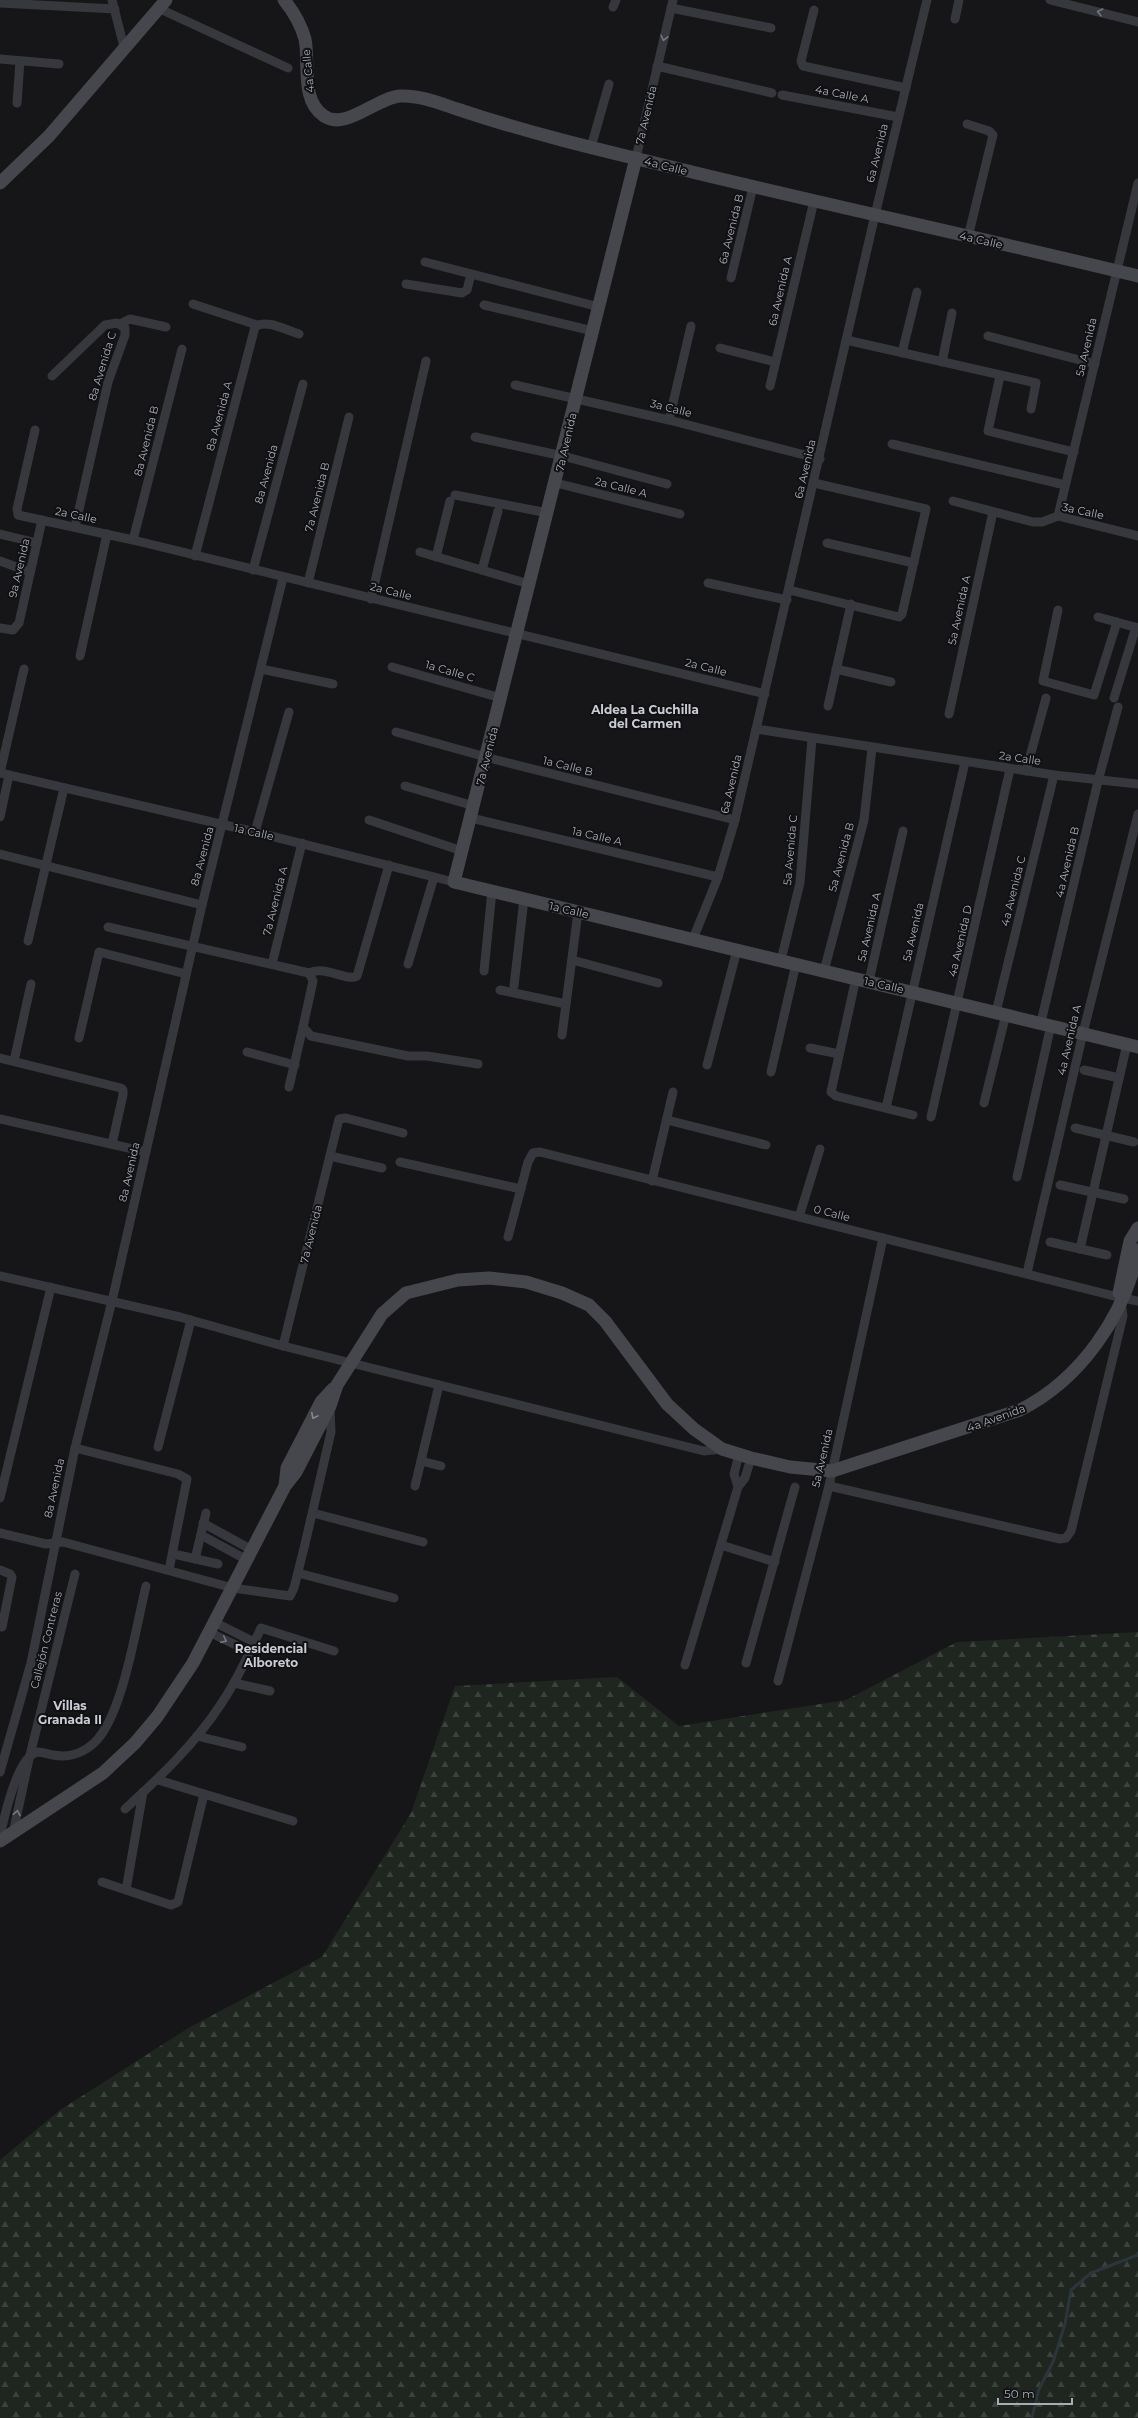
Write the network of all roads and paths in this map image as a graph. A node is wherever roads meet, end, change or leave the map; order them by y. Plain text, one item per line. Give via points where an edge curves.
1 (284, 0) edge
2 (927, 0) edge
3 (959, 0) edge
4 (1050, 0) edge
5 (0, 3) edge
6 (113, 4) edge
7 (162, 4) edge
8 (672, 4) edge
9 (814, 10) dead end
10 (955, 19) dead end
11 (1138, 22) edge
12 (771, 28) dead end
13 (124, 47) junction
14 (0, 59) edge
15 (20, 61) junction
16 (59, 64) dead end
17 (657, 66) junction
18 (288, 68) dead end
19 (609, 84) dead end
20 (906, 88) junction
21 (772, 94) dead end
22 (782, 95) dead end
23 (17, 103) dead end
24 (898, 117) junction
25 (967, 124) dead end
26 (591, 147) junction
27 (636, 158) junction
28 (0, 183) edge
29 (1138, 183) edge
30 (753, 186) junction
31 (814, 201) junction
32 (875, 215) junction
33 (968, 237) junction
34 (425, 262) dead end
35 (1116, 271) junction
36 (471, 274) junction
37 (1138, 276) edge
38 (731, 278) dead end
39 (406, 284) dead end
40 (917, 292) dead end
41 (193, 304) dead end
42 (484, 305) dead end
43 (599, 307) junction
44 (952, 313) dead end
45 (120, 324) junction
46 (257, 325) junction
47 (691, 326) dead end
48 (166, 327) dead end
49 (593, 332) junction
50 (299, 334) dead end
51 (988, 336) dead end
52 (846, 340) junction
53 (720, 348) dead end
54 (182, 349) dead end
55 (902, 353) junction
56 (426, 362) dead end
57 (775, 362) junction
58 (942, 362) junction
59 (1095, 364) junction
60 (52, 376) dead end
61 (1000, 376) junction
62 (303, 384) dead end
63 (515, 385) dead end
64 (770, 386) dead end
65 (576, 397) junction
66 (1031, 409) dead end
67 (349, 417) dead end
68 (669, 420) junction
69 (35, 430) dead end
70 (475, 437) dead end
71 (892, 444) dead end
72 (1074, 452) junction
73 (563, 456) junction
74 (820, 459) junction
75 (556, 483) junction
76 (814, 483) junction
77 (667, 484) dead end
78 (1065, 485) junction
79 (953, 502) dead end
80 (498, 511) dead end
81 (993, 512) junction
82 (548, 513) junction
83 (680, 514) dead end
84 (1058, 516) junction
85 (42, 520) junction
86 (75, 527) junction
87 (0, 534) edge
88 (107, 534) junction
89 (1138, 536) edge
90 (134, 540) junction
91 (37, 543) junction
92 (827, 543) dead end
93 (420, 552) dead end
94 (194, 556) junction
95 (436, 557) junction
96 (0, 561) edge
97 (914, 563) junction
98 (253, 570) junction
99 (482, 570) junction
100 (30, 572) junction
101 (283, 578) junction
102 (308, 583) junction
103 (708, 583) dead end
104 (529, 584) junction
105 (789, 590) junction
106 (371, 599) junction
107 (787, 600) junction
108 (851, 604) junction
109 (1058, 610) dead end
110 (1098, 618) dead end
111 (1117, 622) junction
112 (1137, 627) edge
113 (1, 629) edge
114 (517, 634) junction
115 (80, 656) dead end
116 (392, 667) dead end
117 (24, 669) dead end
118 (261, 669) junction
119 (836, 669) junction
120 (891, 682) dead end
121 (332, 684) dead end
122 (765, 694) junction
123 (500, 698) junction
124 (1046, 698) dead end
125 (1114, 698) dead end
126 (828, 706) dead end
127 (1118, 708) dead end
128 (289, 712) dead end
129 (949, 714) dead end
130 (756, 729) junction
131 (396, 732) dead end
132 (812, 739) junction
133 (872, 748) junction
134 (487, 757) junction
135 (965, 762) junction
136 (1010, 769) junction
137 (1026, 771) junction
138 (3, 774) edge
139 (1054, 775) junction
140 (1098, 781) junction
141 (1138, 784) edge
142 (405, 786) dead end
143 (64, 788) junction
144 (472, 812) junction
145 (1138, 814) edge
146 (0, 817) edge
147 (369, 820) dead end
148 (735, 820) junction
149 (223, 824) junction
150 (903, 831) dead end
151 (254, 832) junction
152 (302, 843) junction
153 (462, 851) junction
154 (0, 854) edge
155 (389, 865) junction
156 (45, 866) junction
157 (434, 877) junction
158 (718, 877) junction
159 (454, 882) junction
160 (492, 891) junction
161 (524, 899) junction
162 (202, 905) junction
163 (578, 912) junction
164 (108, 927) dead end
165 (693, 939) junction
166 (28, 941) dead end
167 (192, 946) junction
168 (737, 950) junction
169 (572, 960) junction
170 (781, 960) junction
171 (272, 964) junction
172 (408, 964) dead end
173 (796, 964) junction
174 (484, 971) dead end
175 (824, 971) junction
176 (309, 973) junction
177 (186, 974) junction
178 (856, 978) junction
179 (869, 981) junction
180 (658, 983) dead end
181 (31, 984) dead end
182 (514, 986) dead end
183 (500, 990) dead end
184 (912, 991) junction
185 (958, 1003) junction
186 (566, 1004) junction
187 (1001, 1013) junction
188 (1046, 1023) junction
189 (303, 1027) junction
190 (1083, 1032) junction
191 (562, 1034) dead end
192 (79, 1038) dead end
193 (1132, 1045) edge
194 (810, 1048) dead end
195 (247, 1052) dead end
196 (839, 1054) junction
197 (0, 1058) edge
198 (14, 1061) junction
199 (295, 1064) junction
200 (478, 1064) dead end
201 (707, 1064) dead end
202 (1084, 1070) dead end
203 (771, 1072) dead end
204 (1119, 1078) junction
205 (289, 1087) dead end
206 (673, 1092) dead end
207 (984, 1103) dead end
208 (886, 1108) junction
209 (913, 1115) dead end
210 (931, 1117) dead end
211 (0, 1119) edge
212 (667, 1120) junction
213 (1076, 1128) dead end
214 (402, 1133) dead end
215 (1106, 1135) junction
216 (1134, 1142) dead end
217 (112, 1144) junction
218 (766, 1145) dead end
219 (820, 1149) dead end
220 (146, 1152) junction
221 (330, 1156) junction
222 (400, 1162) dead end
223 (382, 1168) dead end
224 (1017, 1177) dead end
225 (652, 1181) junction
226 (1060, 1185) dead end
227 (520, 1189) junction
228 (1093, 1192) junction
229 (1124, 1200) dead end
230 (799, 1217) junction
231 (1138, 1228) edge
232 (508, 1237) dead end
233 (883, 1238) junction
234 (1050, 1242) dead end
235 (1080, 1249) junction
236 (1138, 1250) edge
237 (1107, 1255) dead end
238 (1027, 1273) junction
239 (0, 1276) edge
240 (51, 1287) junction
241 (1120, 1300) junction
242 (112, 1301) junction
243 (1138, 1301) edge
244 (192, 1320) junction
245 (283, 1346) junction
246 (350, 1362) junction
247 (337, 1385) junction
248 (439, 1385) junction
249 (330, 1406) junction
250 (158, 1447) dead end
251 (75, 1448) junction
252 (722, 1449) junction
253 (745, 1456) junction
254 (421, 1461) junction
255 (441, 1466) dead end
256 (832, 1471) junction
257 (285, 1486) junction
258 (415, 1486) dead end
259 (829, 1486) junction
260 (795, 1488) dead end
261 (0, 1498) edge
262 (206, 1513) dead end
263 (313, 1513) junction
264 (204, 1523) junction
265 (0, 1533) edge
266 (201, 1534) junction
267 (423, 1542) dead end
268 (54, 1543) junction
269 (721, 1545) junction
270 (178, 1555) dead end
271 (249, 1555) junction
272 (196, 1559) junction
273 (775, 1562) junction
274 (218, 1564) dead end
275 (0, 1570) edge
276 (169, 1570) junction
277 (298, 1573) junction
278 (75, 1574) dead end
279 (146, 1586) dead end
280 (233, 1588) junction
281 (394, 1598) dead end
282 (2, 1627) dead end
283 (212, 1627) junction
284 (254, 1642) junction
285 (334, 1651) dead end
286 (250, 1652) junction
287 (746, 1663) dead end
288 (685, 1665) dead end
289 (778, 1681) dead end
290 (234, 1683) junction
291 (270, 1691) dead end
292 (196, 1736) junction
293 (242, 1747) dead end
294 (29, 1759) junction
295 (0, 1772) edge
296 (158, 1780) junction
297 (143, 1792) junction
298 (204, 1794) junction
299 (125, 1809) dead end
300 (292, 1821) dead end
301 (13, 1833) junction
302 (0, 1836) edge
303 (0, 1841) edge
304 (102, 1882) dead end
305 (126, 1890) junction

1 - 26 street, 4a Calle via 293,12 304,36 309,94 315,108 327,118 341,120 385,99 409,96
2 - 20 street, 6a Avenida
3 - 10 street
11 -> 4 street
5 - 6 street
6 - 13 street
7 - 13 street
7 - 18 street
8 - 12 street
8 -> 17 street, 7a Avenida
9 - 20 street via 801,61 804,66
13 - 28 street via 49,136
14 - 15 street
15 - 16 street
15 - 23 street
17 - 21 street
17 - 27 street, 7a Avenida
19 - 26 street
20 - 24 street, 6a Avenida
22 - 24 street, 4a Calle A
24 - 32 street, 6a Avenida
25 - 33 street via 989,131 993,135
26 - 27 street, 4a Calle
27 - 30 street, 4a Calle
27 - 43 street, 7a Avenida
29 - 35 street, 5a Avenida
30 - 31 street, 4a Calle
30 - 38 street, 6a Avenida B
31 - 32 street, 4a Calle
31 - 57 street, 6a Avenida A
32 - 33 street, 4a Calle
32 - 52 street, 6a Avenida
33 - 35 street, 4a Calle
34 - 36 street
35 - 37 street, 4a Calle
35 - 59 street, 5a Avenida
36 - 39 street via 467,290 462,293
36 - 43 street
40 - 55 street
41 - 46 street
42 - 49 street
43 - 49 street, 7a Avenida
44 - 58 street
45 - 48 street via 130,319
45 - 60 street, 8a Avenida C via 105,325
45 - 86 street, 8a Avenida C via 125,328 125,335 108,382
46 - 50 street via 269,324
46 - 94 street, 8a Avenida A
47 - 68 street
49 - 65 street, 7a Avenida
51 - 59 street
52 - 55 street
52 - 74 street, 6a Avenida
53 - 57 street
54 - 90 street, 8a Avenida B
55 - 58 street
56 - 106 street
57 - 64 street, 6a Avenida A
58 - 61 street
59 - 72 street, 5a Avenida
61 - 66 street via 1037,384
61 - 72 street via 988,431
62 - 98 street, 8a Avenida
63 - 65 street, 3a Calle
65 - 68 street, 3a Calle
65 - 73 street, 7a Avenida
67 - 102 street, 7a Avenida B
68 - 74 street, 3a Calle
69 - 85 street, 2a Calle via 16,509 18,515
70 - 73 street
71 - 78 street
72 - 78 street, 5a Avenida
73 - 75 street, 7a Avenida
73 - 77 street
74 - 76 street, 6a Avenida
75 - 82 street, 7a Avenida
75 - 83 street, 2a Calle A
76 - 97 street via 926,509
76 - 105 street, 6a Avenida
78 - 84 street, 5a Avenida
79 - 81 street, 3a Calle
80 - 99 street
81 - 84 street, 3a Calle via 1042,522
81 - 129 street, 5a Avenida A
82 - 95 street via 452,498
82 - 104 street, 7a Avenida
84 - 89 street, 3a Calle
85 - 86 street, 2a Calle
85 - 91 street, 9a Avenida
86 - 88 street, 2a Calle
87 - 91 street
88 - 90 street, 2a Calle
88 - 115 street
90 - 94 street, 2a Calle
91 - 100 street, 9a Avenida
92 - 97 street
93 - 95 street
94 - 98 street, 2a Calle
95 - 99 street
96 - 100 street
97 - 108 street via 901,616
98 - 101 street, 2a Calle
99 - 104 street
100 - 113 street, 9a Avenida via 18,626 13,630
101 - 102 street, 2a Calle
101 - 118 street, 8a Avenida
102 - 106 street, 2a Calle
103 - 107 street
104 - 114 street, 7a Avenida
105 - 107 street, 6a Avenida
105 - 108 street
106 - 114 street, 2a Calle
107 - 122 street, 6a Avenida
108 - 119 street
109 - 111 street via 1043,681 1094,695
110 - 111 street
111 - 112 street
112 - 125 street
114 - 122 street, 2a Calle
114 - 123 street, 7a Avenida
116 - 123 street, 1a Calle C
117 - 138 street
118 - 121 street
118 - 149 street, 8a Avenida
119 - 120 street
119 - 126 street
122 - 130 street, 6a Avenida
123 - 134 street, 7a Avenida
124 - 137 street
127 - 140 street, 4a Avenida B
128 - 151 street
130 - 132 street, 2a Calle
130 - 148 street, 6a Avenida
131 - 134 street, 1a Calle B
132 - 133 street, 2a Calle
132 - 170 street, 5a Avenida C via 800,883
133 - 135 street, 2a Calle
133 - 175 street, 5a Avenida B via 864,820
134 - 144 street, 7a Avenida
134 - 148 street, 1a Calle B
135 - 136 street, 2a Calle
135 - 184 street, 5a Avenida
136 - 137 street, 2a Calle
136 - 185 street, 4a Avenida D
137 - 139 street, 2a Calle
138 - 143 street, 1a Calle
138 - 146 street
139 - 140 street, 2a Calle
139 - 187 street, 4a Avenida C
140 - 141 street, 2a Calle
140 - 188 street, 4a Avenida B
142 - 144 street, 1a Calle A
143 - 149 street, 1a Calle
143 - 156 street
144 - 153 street, 7a Avenida
144 - 158 street, 1a Calle A
145 - 190 street, 4a Avenida A
147 - 153 street
148 - 158 street, 6a Avenida
149 - 151 street, 1a Calle
149 - 162 street, 8a Avenida
150 - 179 street, 5a Avenida A
151 - 152 street, 1a Calle
152 - 155 street, 1a Calle
152 - 171 street, 7a Avenida A
153 - 159 street, 7a Avenida
154 - 156 street
155 - 157 street, 1a Calle
155 - 176 street via 357,976 325,970
156 - 162 street
156 - 166 street
157 - 159 street, 1a Calle
157 - 172 street
158 - 165 street, 6a Avenida
159 - 160 street, 1a Calle
160 - 161 street, 1a Calle
160 - 174 street
161 - 163 street, 1a Calle
161 - 182 street
162 - 167 street, 8a Avenida
163 - 165 street, 1a Calle
163 - 169 street
164 - 167 street
165 - 168 street, 1a Calle
167 - 171 street
167 - 177 street, 8a Avenida
168 - 170 street, 1a Calle
168 - 201 street
169 - 180 street
169 - 186 street
170 - 173 street, 1a Calle
171 - 176 street
173 - 175 street, 1a Calle
173 - 203 street
175 - 178 street, 1a Calle
176 - 189 street via 313,982
177 - 192 street via 99,952
177 - 220 street, 8a Avenida
178 - 179 street, 1a Calle
178 - 196 street
179 - 184 street, 1a Calle
181 - 198 street
183 - 186 street
184 - 185 street, 1a Calle
184 - 208 street, 5a Avenida
185 - 187 street, 1a Calle
185 - 210 street, 4a Avenida D
186 - 191 street
187 - 188 street, 1a Calle
187 - 207 street, 4a Avenida C
188 - 190 street, 1a Calle
188 - 224 street, 4a Avenida B
189 - 199 street
189 - 200 street via 310,1036 408,1056 427,1056
190 - 193 street, 1a Calle
190 - 238 street, 4a Avenida A
193 - 204 street
194 - 196 street
195 - 199 street
196 - 208 street via 830,1088 832,1094
197 - 198 street
198 - 217 street via 121,1088 123,1094
199 - 205 street
202 - 204 street
204 - 215 street
206 - 212 street
208 - 209 street
211 - 217 street
212 - 218 street
212 - 225 street
213 - 215 street
214 - 221 street, 7a Avenida via 346,1118 339,1119
215 - 216 street
215 - 228 street
217 - 220 street
219 - 230 street
220 - 242 street, 8a Avenida
221 - 223 street
221 - 245 street, 7a Avenida
222 - 227 street
225 - 227 street, 0 Calle via 540,1152 530,1155
225 - 230 street, 0 Calle
226 - 228 street
227 - 232 street
228 - 229 street
228 - 235 street
230 - 233 street, 0 Calle
231 - 241 street, 4a Avenida via 1130,1241
233 - 238 street, 0 Calle
233 - 256 street, 5a Avenida
234 - 235 street
235 - 237 street
236 - 241 street, 4a Avenida
238 - 241 street, 0 Calle
239 - 240 street
240 - 242 street
240 - 261 street
241 - 243 street, 0 Calle
241 - 256 street, 4a Avenida via 1106,1329 1084,1358 1060,1384 1036,1402 1002,1416
241 - 259 street, 4a Avenida via 1123,1316 1089,1464 1071,1531 1066,1538 1060,1539
242 - 244 street
242 - 251 street, 8a Avenida
244 - 245 street
244 - 250 street
245 - 246 street
246 - 247 street
246 - 248 street
246 - 252 street via 382,1314 406,1293 458,1280 490,1278 526,1282 562,1293 589,1305 605,1321 667,1404 694,1429
247 - 249 street
247 -> 257 street via 321,1402 287,1468
248 - 252 street via 704,1451
248 - 254 street
249 - 257 street via 296,1472
249 - 263 street via 331,1432
251 - 268 street, 8a Avenida
251 - 276 street via 178,1474 187,1479
252 - 253 street
253 - 256 street via 790,1467
253 - 269 street via 745,1478 738,1487
254 - 255 street
254 - 258 street
256 - 259 street, 5a Avenida
257 - 271 street
259 - 289 street, 5a Avenida
260 - 273 street
262 - 264 street
263 - 267 street
263 - 277 street
264 - 266 street
264 - 271 street
265 - 268 street via 46,1544
266 - 271 street
266 - 272 street
268 - 276 street via 63,1542
268 - 295 street, 8a Avenida via 31,1663
269 - 273 street
269 - 288 street
270 - 272 street
271 - 280 street
272 - 274 street
273 - 287 street
275 - 282 street via 12,1577
276 - 280 street
277 - 280 street via 292,1593 286,1597
277 - 281 street
278 - 294 street, Callejón Contreras
279 - 294 street via 117,1707 104,1732 82,1753 71,1756 38,1752
280 - 283 street
283 - 284 street
283 -> 286 street
283 - 301 street via 173,1694 136,1743 103,1773
284 - 285 street via 261,1628
284 - 286 street
286 - 290 street
290 - 291 street
290 - 292 street via 222,1704
292 - 293 street
292 - 296 street
301 -> 294 street, Callejón Contreras
294 - 302 street, Callejón Contreras via 18,1774
296 - 297 street
296 - 298 street
297 - 299 street
297 - 305 street
298 - 300 street
298 - 305 street via 178,1902 171,1905
301 - 303 street
304 - 305 street

